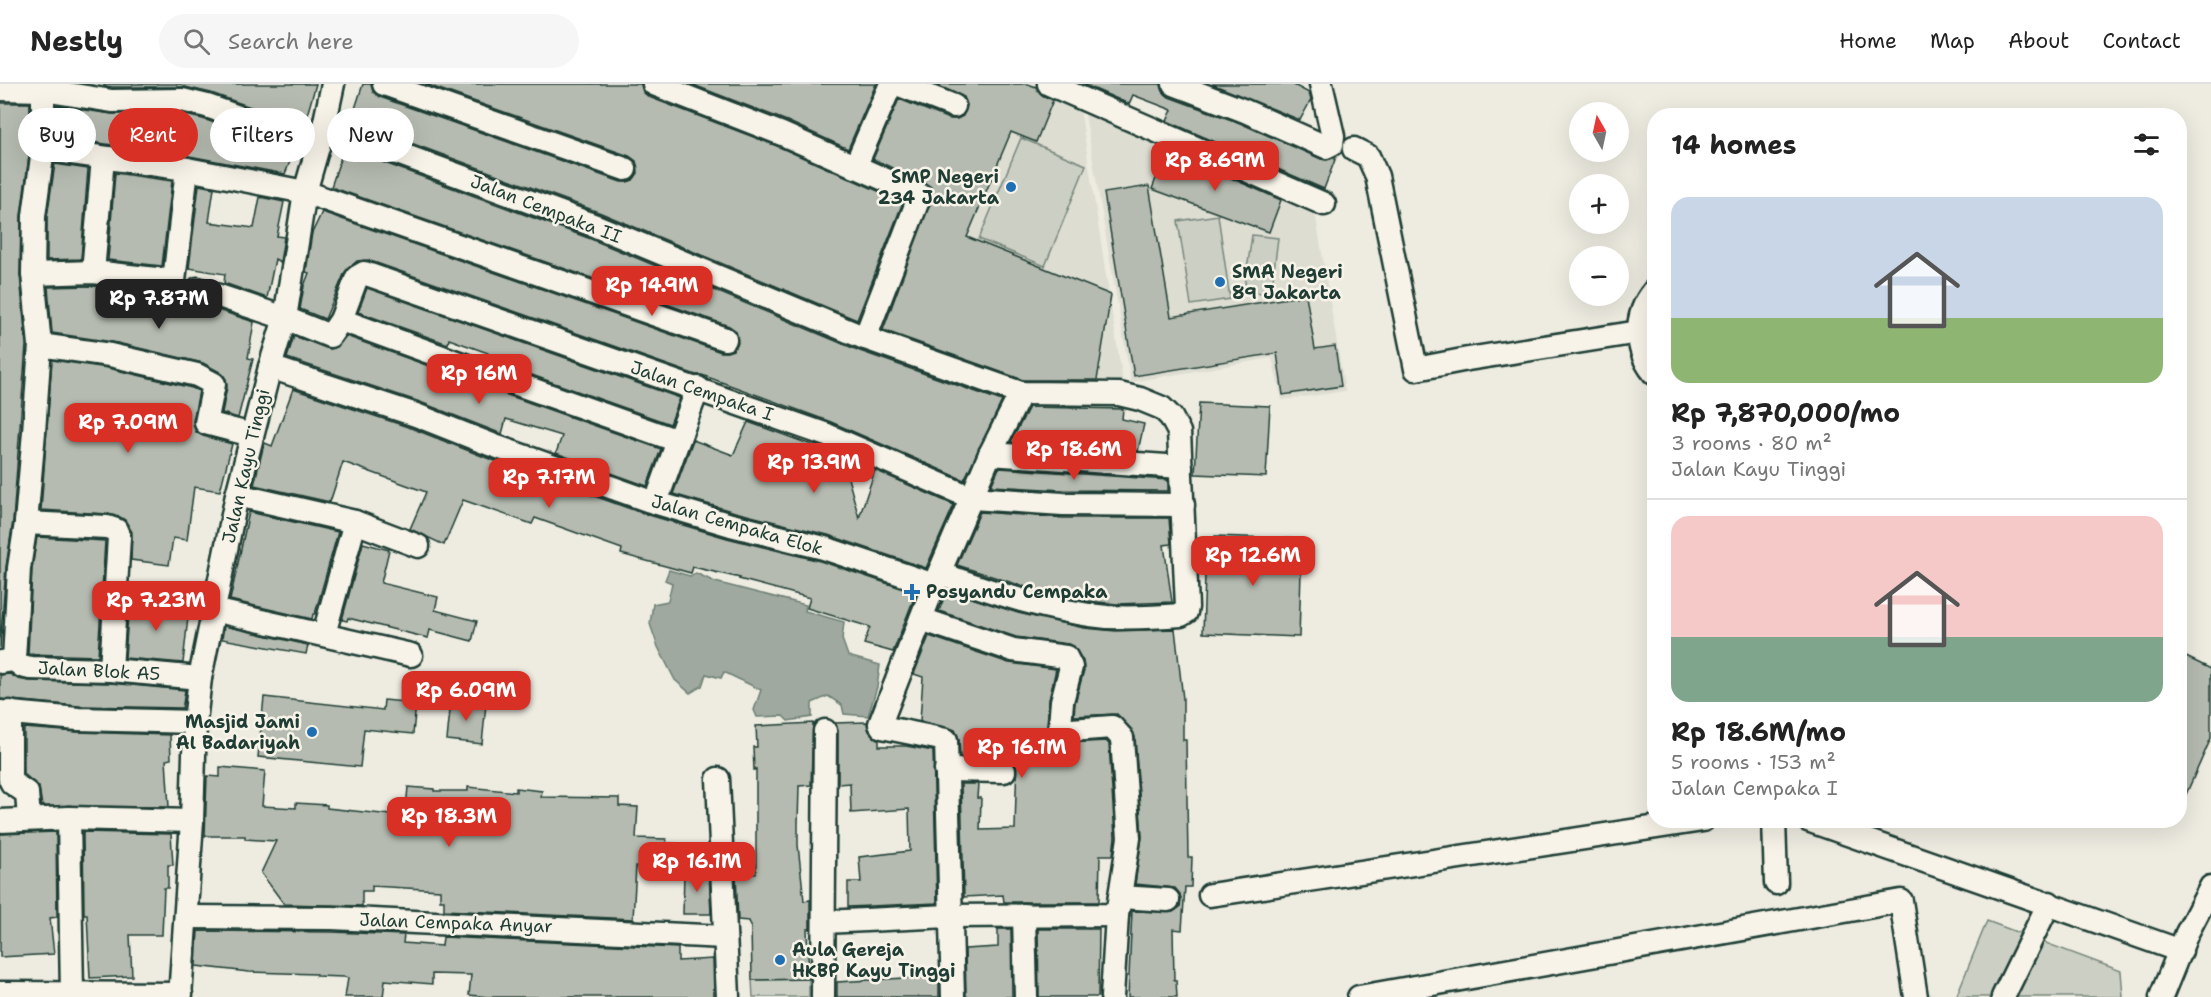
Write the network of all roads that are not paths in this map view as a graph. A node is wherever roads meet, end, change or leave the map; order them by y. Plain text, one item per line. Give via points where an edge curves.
1 (333, 84) edge
2 (384, 84) edge
3 (654, 84) edge
4 (891, 84) edge
5 (897, 84) edge
6 (1049, 84) edge
7 (1174, 84) edge
8 (1321, 84) edge
9 (0, 89) edge
10 (43, 90) junction
11 (1210, 90) edge
12 (91, 91) edge
13 (182, 92) edge
14 (954, 106) dead end
15 (43, 108) edge
16 (324, 126) junction
17 (1354, 149) dead end
18 (316, 151) junction
19 (96, 157) edge
20 (103, 158) junction
21 (41, 162) edge
22 (855, 167) junction
23 (625, 169) dead end
24 (187, 170) junction
25 (306, 192) junction
26 (1324, 204) dead end
27 (93, 272) junction
28 (33, 274) junction
29 (198, 289) dead end
30 (1647, 301) edge
31 (285, 318) junction
32 (341, 320) junction
33 (1639, 332) junction
34 (725, 339) dead end
35 (866, 339) junction
36 (40, 345) junction
37 (1647, 362) edge
38 (270, 367) junction
39 (698, 388) junction
40 (1021, 393) junction
41 (252, 435) junction
42 (678, 441) junction
43 (990, 454) junction
44 (1181, 468) junction
45 (237, 495) junction
46 (972, 498) junction
47 (656, 502) junction
48 (1183, 506) junction
49 (355, 522) junction
50 (26, 523) junction
51 (418, 546) dead end
52 (937, 579) junction
53 (213, 610) junction
54 (921, 619) junction
55 (324, 634) junction
56 (411, 655) dead end
57 (7, 661) edge
58 (111, 670) junction
59 (200, 678) junction
60 (5, 712) edge
61 (195, 722) junction
62 (825, 731) dead end
63 (946, 770) junction
64 (1004, 771) dead end
65 (718, 779) dead end
66 (69, 818) junction
67 (29, 819) junction
68 (0, 821) edge
69 (192, 821) junction
70 (1650, 828) edge
71 (1774, 828) edge
72 (1831, 828) edge
73 (1776, 883) dead end
74 (2211, 887) edge
75 (1210, 895) dead end
76 (1168, 900) dead end
77 (2049, 903) junction
78 (1119, 906) junction
79 (1024, 915) junction
80 (950, 916) junction
81 (186, 917) junction
82 (2204, 918) edge
83 (824, 922) junction
84 (725, 937) junction
85 (2181, 951) junction
86 (0, 993) edge
87 (1408, 993) edge
88 (72, 994) junction
89 (2170, 994) edge
90 (27, 995) edge
91 (181, 996) edge
92 (728, 997) edge
93 (823, 997) edge
94 (953, 997) edge
95 (1026, 997) edge
96 (1112, 997) edge
97 (1359, 997) edge
98 (1916, 997) edge
99 (2003, 997) edge

1 - 16 street, Jalan Kayu Tinggi
2 - 23 street
3 - 22 street
4 - 22 street
5 - 14 street
6 - 26 street
7 - 11 street
8 - 11 street via 1333,136 1332,144 1326,147 1245,111
9 - 10 street
10 - 12 street
10 - 15 street
12 - 13 street via 112,101
13 - 18 street via 207,106 281,132
16 - 18 street, Jalan Kayu Tinggi
16 - 35 street, Jalan Cempaka II via 596,226
17 - 33 street via 1368,156 1377,176 1416,369
18 - 25 street, Jalan Kayu Tinggi
19 - 20 street
20 - 24 street
20 - 27 street
21 - 28 street via 34,216
22 - 35 street via 920,195
24 - 25 street
24 - 27 street via 174,281
25 - 31 street, Jalan Kayu Tinggi
25 - 34 street
27 - 28 street
28 - 36 street
29 - 31 street
30 - 33 street
31 - 32 street via 330,336
31 - 38 street, Jalan Kayu Tinggi
32 - 39 street, Jalan Cempaka I via 357,277 364,273
32 - 42 street
33 - 37 street
35 - 40 street, Jalan Cempaka II
36 - 41 street via 110,355 197,375 214,384 206,423
36 - 50 street
38 - 41 street, Jalan Kayu Tinggi
38 - 47 street, Jalan Cempaka Elok via 417,415
39 - 42 street
39 - 46 street, Jalan Cempaka I via 827,435
40 - 43 street
40 - 44 street, Jalan Cempaka II via 1119,394 1162,408 1179,432
41 - 45 street, Jalan Kayu Tinggi
42 - 47 street
43 - 44 street
43 - 46 street
44 - 48 street, Jalan Cempaka II
45 - 49 street
45 - 53 street, Jalan Kayu Tinggi
46 - 48 street, Jalan Cempaka I
46 - 52 street
47 - 52 street, Jalan Cempaka Elok
48 - 52 street, Jalan Cempaka Elok via 1187,607 1181,615 1108,617 1061,610
49 - 51 street
49 - 55 street
50 - 57 street
50 - 58 street via 116,530 119,537
52 - 54 street
53 - 55 street
53 - 59 street, Jalan Kayu Tinggi
54 - 63 street via 880,723 882,727 945,739
54 - 78 street via 1013,650 1066,657 1071,667 1060,726 1071,730 1112,727 1119,733 1123,742 1129,838
55 - 56 street
57 - 58 street, Jalan Blok A5 via 30,668
58 - 59 street, Jalan Blok A5
59 - 61 street, Jalan Kayu Tinggi
60 - 61 street via 78,719
60 - 67 street via 10,778 27,793
61 - 69 street, Jalan Kayu Tinggi
62 - 83 street
63 - 64 street
63 - 80 street
65 - 84 street
66 - 67 street
66 - 69 street
66 - 88 street
67 - 68 street
69 - 81 street, Jalan Kayu Tinggi
70 - 75 street
71 - 73 street
72 - 77 street
74 - 82 street
76 - 78 street
77 - 85 street
77 - 99 street
78 - 79 street
78 - 96 street
79 - 80 street
79 - 95 street
80 - 83 street
80 - 94 street
81 - 84 street, Jalan Cempaka Anyar via 332,918
81 - 91 street, Jalan Kayu Tinggi
82 - 85 street
83 - 93 street
84 - 92 street
85 - 89 street
86 - 90 street
87 - 97 street
87 - 98 street via 1901,901
88 - 90 street
88 - 91 street

